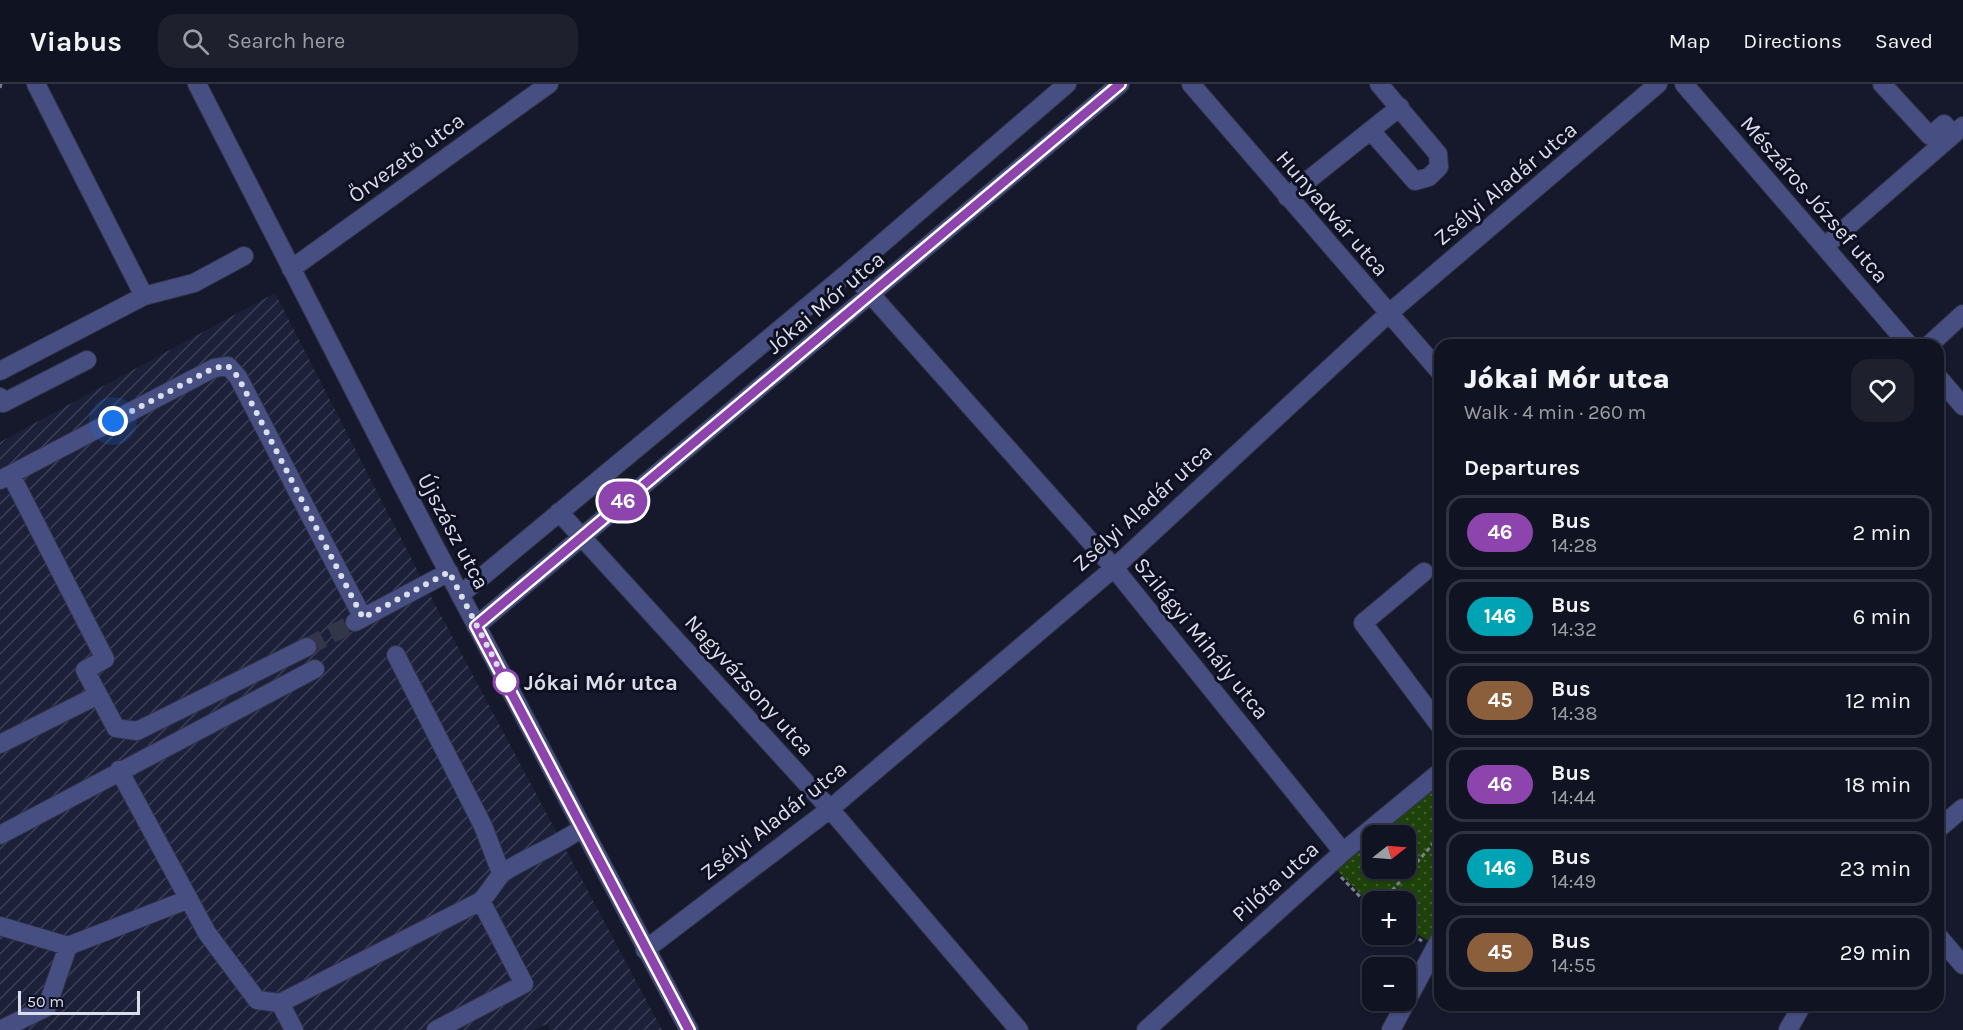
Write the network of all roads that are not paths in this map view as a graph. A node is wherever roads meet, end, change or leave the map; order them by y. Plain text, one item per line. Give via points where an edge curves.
1 (36, 84) edge
2 (197, 84) edge
3 (549, 84) edge
4 (1067, 84) edge
5 (1120, 84) edge
6 (1191, 84) edge
7 (1379, 84) edge
8 (1658, 84) edge
9 (1683, 84) edge
10 (1882, 84) edge
11 (1400, 107) junction
12 (1958, 130) edge
13 (1372, 132) junction
14 (1287, 197) junction
15 (1825, 246) junction
16 (244, 256) dead end
17 (291, 269) junction
18 (850, 271) junction
19 (144, 296) junction
20 (871, 296) junction
21 (1388, 314) junction
22 (1963, 314) edge
23 (65, 337) junction
24 (1904, 339) edge
25 (1936, 339) edge
26 (1434, 365) edge
27 (0, 371) edge
28 (1944, 385) edge
29 (0, 397) edge
30 (1963, 406) edge
31 (6, 478) edge
32 (559, 512) junction
33 (583, 535) junction
34 (1114, 567) junction
35 (449, 572) junction
36 (1424, 572) dead end
37 (460, 595) junction
38 (476, 626) junction
39 (308, 647) tunnel mouth
40 (396, 655) dead end
41 (315, 669) dead end
42 (98, 695) junction
43 (1434, 718) edge
44 (0, 744) edge
45 (119, 770) junction
46 (1434, 777) edge
47 (1963, 808) edge
48 (830, 809) junction
49 (1944, 824) edge
50 (582, 828) junction
51 (0, 835) edge
52 (1343, 852) junction
53 (501, 873) junction
54 (189, 899) junction
55 (481, 901) junction
56 (0, 926) edge
57 (1944, 943) edge
58 (68, 946) junction
59 (645, 950) junction
60 (1434, 950) edge
61 (1963, 964) edge
62 (280, 1003) junction
63 (1796, 1011) edge
64 (0, 1030) edge
65 (294, 1030) edge
66 (436, 1030) edge
67 (688, 1030) edge
68 (1019, 1030) edge
69 (1146, 1030) edge
70 (1391, 1030) edge
71 (1788, 1030) edge

1 - 19 street
2 - 17 street, Újszász utca
3 - 17 street, Őrvezető utca
4 - 18 street, Jókai Mór utca
5 - 20 street, Jókai Mór utca
6 - 14 street, Hunyadvár utca
7 - 11 street
8 - 21 street, Zsélyi Aladár utca
9 - 15 street, Mészáros József utca
10 - 12 street via 1930,136 1944,124
11 - 13 street
11 - 13 street via 1438,154 1439,167 1428,177 1415,181
12 - 15 street
13 - 14 street
14 - 21 street, Hunyadvár utca
15 - 24 street, Mészáros József utca
16 - 19 street via 194,283
17 - 35 street, Újszász utca
18 - 20 street, Szilágyi Mihály utca
18 - 32 street, Jókai Mór utca
19 - 23 street
20 - 33 street, Jókai Mór utca
20 - 34 street, Szilágyi Mihály utca
21 - 26 street, Hunyadvár utca
21 - 34 street, Zsélyi Aladár utca
22 - 25 street
23 - 27 street
23 - 29 street via 84,362 3,403
28 - 30 street
31 - 35 street via 214,368 228,366 238,377 359,620
31 - 42 street via 105,660 85,670
32 - 33 street, Nagyvázsony utca
32 - 37 street, Jókai Mór utca
33 - 38 street, Jókai Mór utca
33 - 48 street, Nagyvázsony utca
34 - 48 street, Zsélyi Aladár utca
34 - 52 street, Szilágyi Mihály utca
35 - 37 street, Újszász utca
36 - 43 street via 1363,623
37 - 38 street, Újszász utca
38 - 50 street, Újszász utca
39 - 42 street via 137,731 116,728
40 - 53 street via 483,826
41 - 45 street
42 - 44 street
45 - 51 street
45 - 54 street
46 - 52 street, Pilóta utca
47 - 49 street
48 - 59 street, Zsélyi Aladár utca
48 - 68 street, Nagyvázsony utca
50 - 53 street
50 - 59 street, Újszász utca
52 - 69 street, Pilóta utca
53 - 55 street
54 - 58 street
54 - 62 street via 207,933 257,1000
55 - 62 street
55 - 66 street via 524,984
56 - 58 street
57 - 61 street
58 - 64 street via 47,1007
59 - 67 street, Újszász utca
60 - 70 street
62 - 65 street
63 - 71 street

